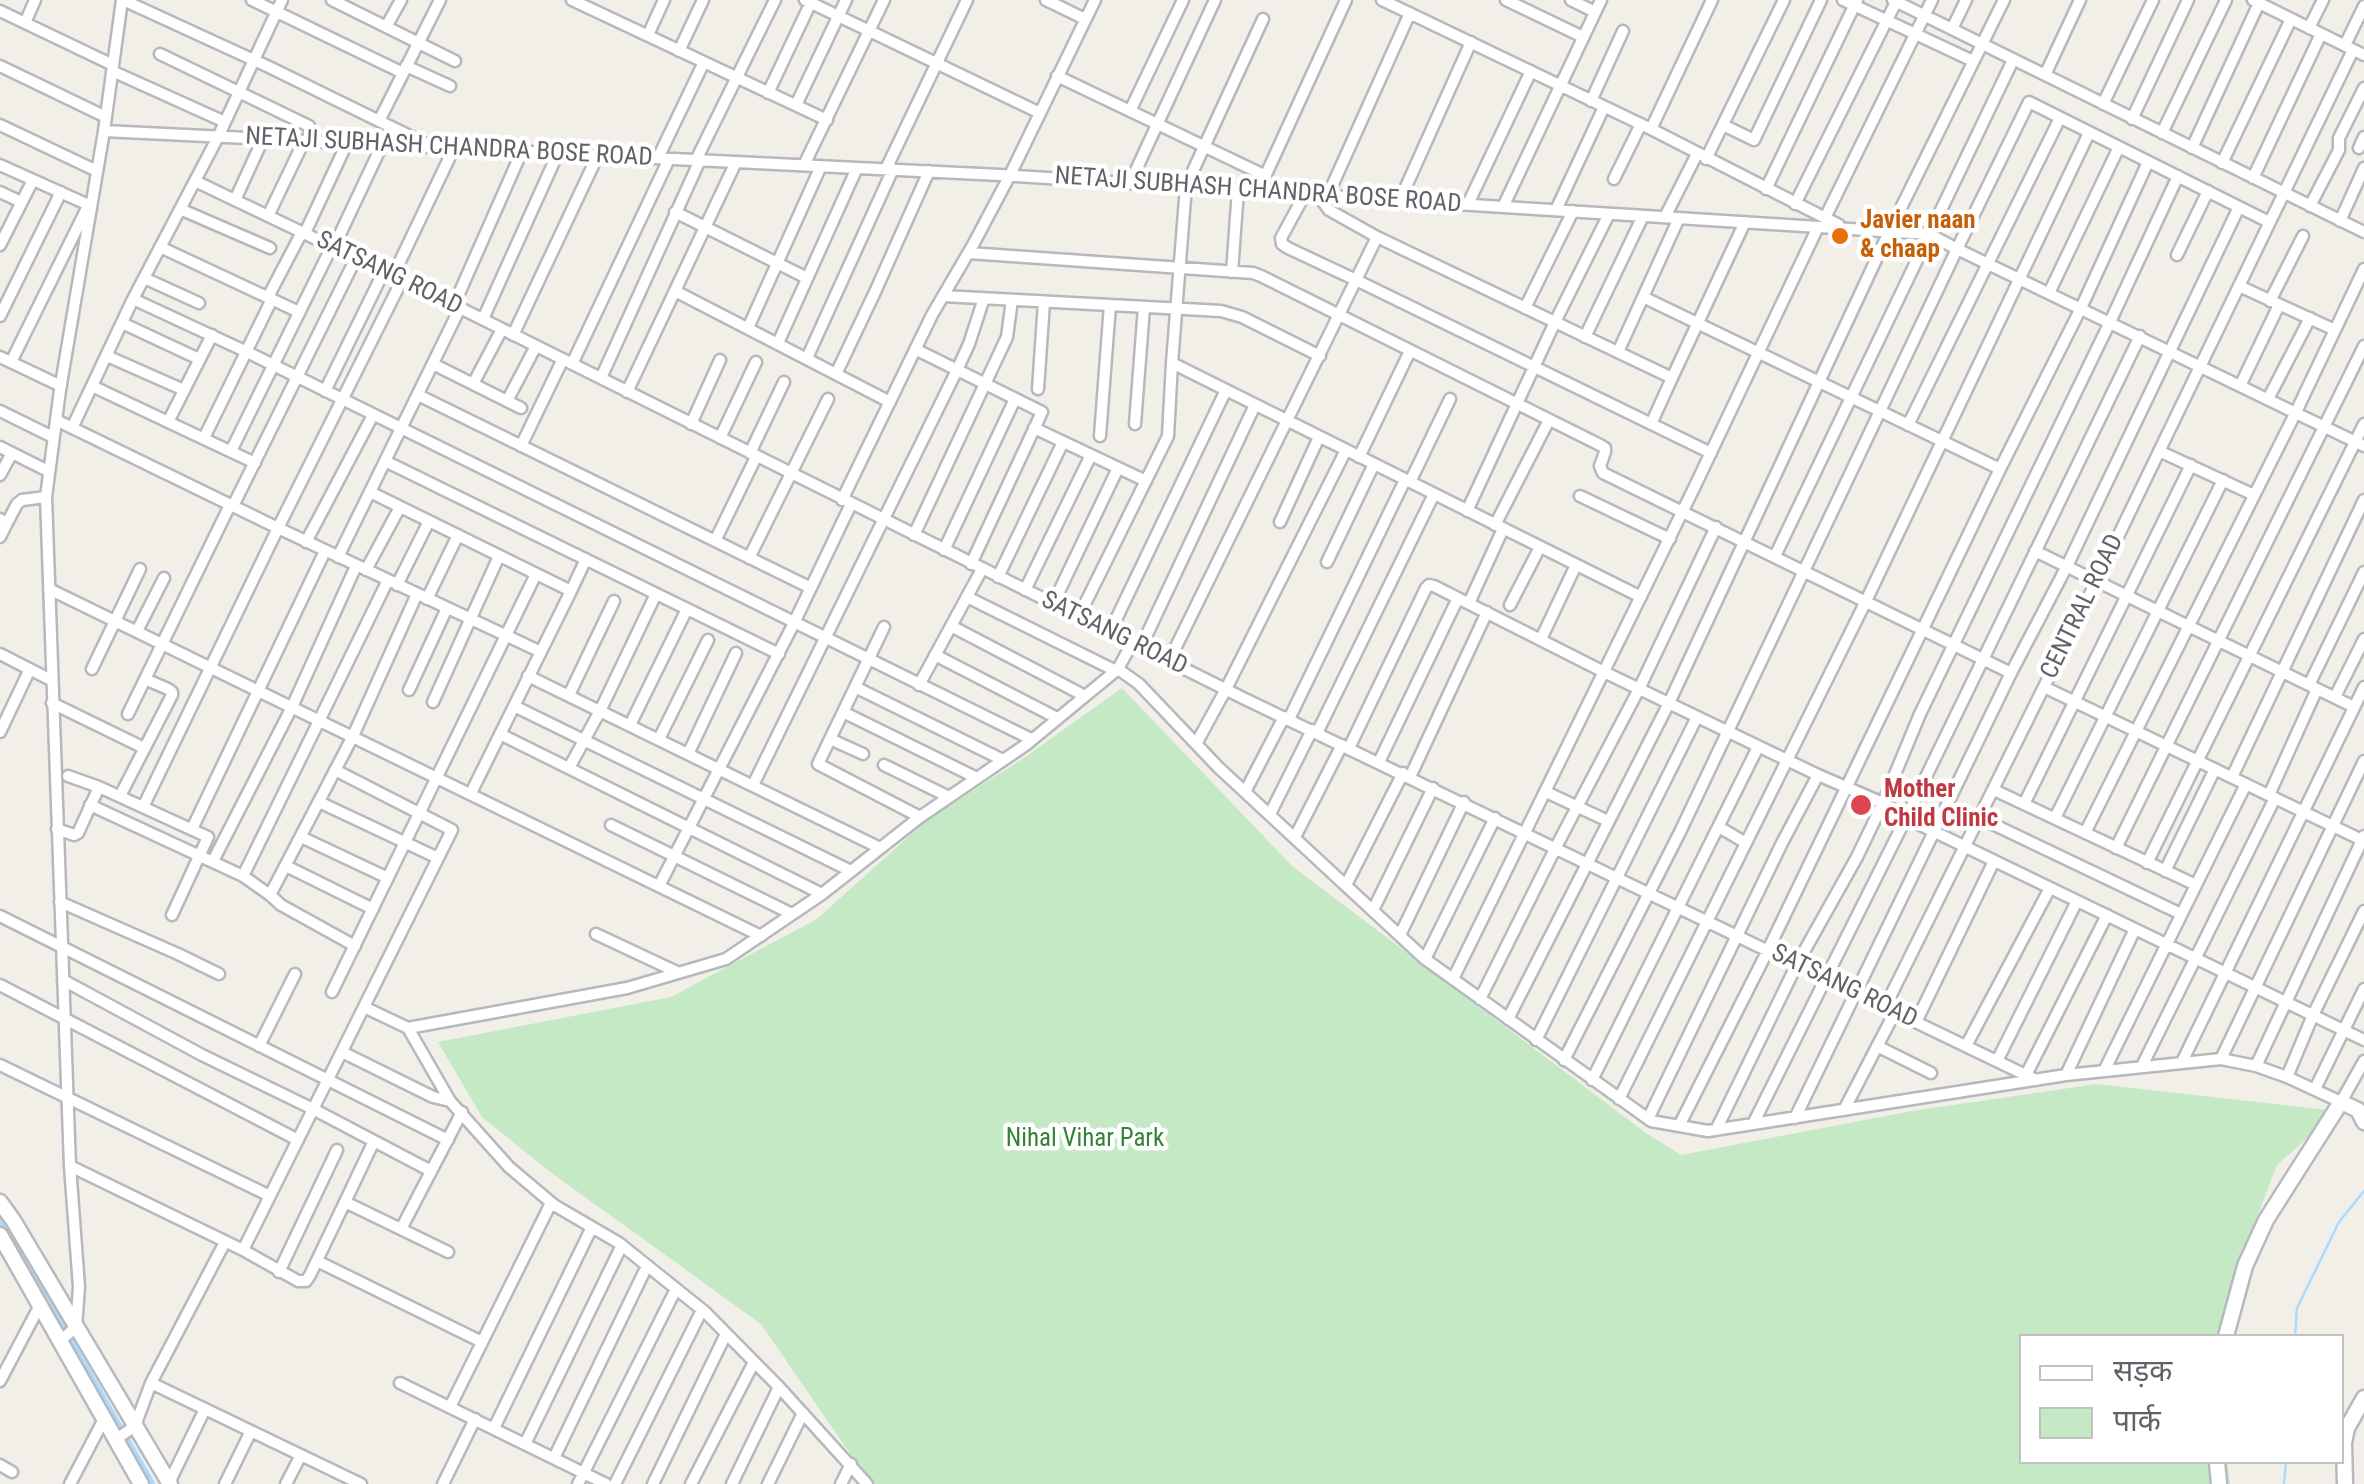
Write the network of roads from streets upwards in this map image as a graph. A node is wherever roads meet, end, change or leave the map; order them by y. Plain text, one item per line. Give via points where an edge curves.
1 (35, 0) edge
2 (123, 0) edge
3 (252, 0) edge
4 (282, 0) edge
5 (332, 0) edge
6 (401, 0) edge
7 (440, 0) edge
8 (572, 0) edge
9 (664, 0) edge
10 (703, 0) edge
11 (775, 0) edge
12 (846, 0) edge
13 (884, 0) edge
14 (967, 0) edge
15 (1046, 0) edge
16 (1094, 0) edge
17 (1183, 0) edge
18 (1215, 0) edge
19 (1346, 0) edge
20 (1382, 0) edge
21 (1506, 0) edge
22 (1570, 0) edge
23 (1600, 0) edge
24 (1712, 0) edge
25 (1784, 0) edge
26 (1821, 0) edge
27 (1895, 0) edge
28 (1932, 0) edge
29 (1966, 0) edge
30 (2004, 0) edge
31 (2080, 0) edge
32 (2153, 0) edge
33 (2188, 0) edge
34 (2226, 0) edge
35 (2284, 0) edge
36 (2322, 0) edge
37 (810, 1) edge
38 (1851, 2) edge
39 (2256, 2) edge
40 (590, 4) edge
41 (2364, 6) edge
42 (0, 11) edge
43 (276, 12) junction
44 (1595, 12) junction
45 (2278, 12) junction
46 (1410, 13) junction
47 (839, 16) junction
48 (1924, 16) junction
49 (1086, 19) junction
50 (1262, 19) dead end
51 (2291, 19) junction
52 (1886, 22) junction
53 (25, 23) junction
54 (386, 27) junction
55 (2309, 28) junction
56 (1952, 29) junction
57 (870, 30) junction
58 (1624, 31) dead end
59 (1916, 34) junction
60 (2322, 34) junction
61 (648, 35) junction
62 (1583, 37) junction
63 (1470, 42) junction
64 (418, 43) junction
65 (1981, 44) junction
66 (2354, 50) edge
67 (679, 51) junction
68 (160, 54) dead end
69 (254, 60) junction
70 (2014, 60) junction
71 (456, 61) dead end
72 (1972, 61) junction
73 (704, 62) junction
74 (937, 63) junction
75 (0, 66) edge
76 (113, 68) junction
77 (405, 69) junction
78 (1531, 71) junction
79 (2044, 75) junction
80 (1058, 76) junction
81 (736, 77) junction
82 (450, 86) dead end
83 (1560, 86) junction
84 (2364, 88) edge
85 (239, 91) junction
86 (768, 92) junction
87 (1590, 101) junction
88 (2103, 104) junction
89 (796, 106) junction
90 (1604, 108) junction
91 (1130, 111) junction
92 (1040, 112) junction
93 (106, 117) junction
94 (2060, 118) junction
95 (2132, 118) junction
96 (826, 120) junction
97 (378, 121) junction
98 (225, 122) junction
99 (1159, 125) junction
100 (1723, 125) junction
101 (0, 126) edge
102 (1646, 126) junction
103 (104, 131) junction
104 (2089, 133) junction
105 (2162, 134) junction
106 (218, 136) junction
107 (263, 139) junction
108 (308, 141) junction
109 (347, 143) junction
110 (382, 144) junction
111 (1203, 146) junction
112 (432, 147) junction
113 (454, 148) junction
114 (2119, 148) junction
115 (2192, 148) junction
116 (522, 152) junction
117 (558, 153) junction
118 (598, 155) junction
119 (1701, 156) junction
120 (663, 158) junction
121 (698, 160) junction
122 (736, 162) junction
123 (2148, 162) junction
124 (2222, 162) junction
125 (0, 165) edge
126 (804, 165) junction
127 (822, 166) junction
128 (857, 168) junction
129 (2364, 168) edge
130 (890, 169) junction
131 (97, 171) junction
132 (928, 171) junction
133 (1010, 175) junction
134 (1266, 176) junction
135 (2178, 176) junction
136 (1614, 178) dead end
137 (2253, 178) junction
138 (33, 180) junction
139 (195, 181) junction
140 (1130, 183) junction
141 (1186, 186) junction
142 (1766, 189) junction
143 (1238, 190) junction
144 (1259, 191) junction
145 (2208, 191) junction
146 (0, 192) edge
147 (61, 192) junction
148 (2282, 192) junction
149 (1305, 194) junction
150 (1323, 195) junction
151 (235, 200) junction
152 (1400, 200) junction
153 (21, 202) junction
154 (1468, 204) junction
155 (1795, 204) junction
156 (90, 205) junction
157 (2310, 206) junction
158 (1503, 207) junction
159 (2239, 207) junction
160 (180, 209) junction
161 (1556, 210) junction
162 (1573, 211) junction
163 (676, 212) junction
164 (1610, 214) junction
165 (268, 216) junction
166 (1643, 216) junction
167 (1665, 217) junction
168 (1679, 218) junction
169 (2340, 221) junction
170 (1745, 222) junction
171 (1821, 222) junction
172 (2269, 222) junction
173 (705, 226) junction
174 (1889, 232) junction
175 (2364, 232) edge
176 (303, 233) junction
177 (1928, 234) junction
178 (2303, 236) dead end
179 (1378, 237) junction
180 (0, 245) edge
181 (160, 247) junction
182 (333, 247) junction
183 (270, 248) dead end
184 (1957, 249) junction
185 (969, 252) junction
186 (2178, 255) dead end
187 (356, 258) junction
188 (777, 262) junction
189 (1988, 264) junction
190 (1180, 268) junction
191 (2364, 269) edge
192 (1232, 272) junction
193 (393, 276) junction
194 (144, 278) junction
195 (807, 278) junction
196 (2019, 278) junction
197 (1356, 280) junction
198 (2238, 286) junction
199 (674, 291) junction
200 (2050, 292) junction
201 (943, 296) junction
202 (1643, 297) junction
203 (270, 298) junction
204 (984, 298) junction
205 (133, 300) junction
206 (1012, 300) junction
207 (1044, 302) junction
208 (200, 303) dead end
209 (2275, 303) junction
210 (457, 306) junction
211 (1110, 306) junction
212 (1144, 308) junction
213 (1525, 308) junction
214 (2081, 308) junction
215 (1176, 309) junction
216 (299, 312) junction
217 (0, 316) edge
218 (1339, 316) junction
219 (2310, 318) junction
220 (483, 319) junction
221 (1555, 322) junction
222 (1698, 322) junction
223 (2110, 322) junction
224 (122, 323) junction
225 (502, 328) junction
226 (748, 328) junction
227 (2335, 330) junction
228 (514, 334) junction
229 (212, 335) junction
230 (1585, 336) junction
231 (2140, 336) junction
232 (778, 343) junction
233 (536, 346) junction
234 (2364, 346) edge
235 (915, 349) junction
236 (1410, 351) junction
237 (2170, 351) junction
238 (247, 352) junction
239 (1618, 352) junction
240 (1759, 352) junction
241 (107, 356) junction
242 (1320, 356) junction
243 (807, 358) junction
244 (5, 359) edge
245 (200, 359) junction
246 (720, 360) dead end
247 (567, 362) junction
248 (756, 362) dead end
249 (434, 364) junction
250 (1172, 364) junction
251 (274, 366) junction
252 (2200, 366) junction
253 (1536, 367) junction
254 (957, 370) junction
255 (836, 374) junction
256 (298, 378) junction
257 (601, 378) junction
258 (1672, 378) junction
259 (784, 382) dead end
260 (1820, 382) junction
261 (474, 384) junction
262 (986, 384) junction
263 (61, 386) junction
264 (92, 386) junction
265 (2240, 386) junction
266 (184, 390) junction
267 (1038, 390) dead end
268 (1226, 390) junction
269 (325, 391) junction
270 (627, 392) junction
271 (418, 395) junction
272 (1850, 396) junction
273 (828, 398) dead end
274 (1015, 399) junction
275 (1450, 399) dead end
276 (2268, 399) junction
277 (342, 400) junction
278 (507, 401) junction
279 (890, 402) junction
280 (1256, 405) junction
281 (1518, 405) junction
282 (521, 408) dead end
283 (0, 411) edge
284 (1880, 411) junction
285 (2296, 412) junction
286 (373, 415) junction
287 (56, 420) junction
288 (1549, 420) junction
289 (168, 422) junction
290 (1289, 422) junction
291 (691, 424) junction
292 (1135, 424) dead end
293 (1651, 424) junction
294 (2364, 424) edge
295 (1908, 425) junction
296 (2324, 426) junction
297 (72, 428) junction
298 (1034, 428) junction
299 (401, 429) junction
300 (1100, 436) dead end
301 (53, 437) junction
302 (1320, 437) junction
303 (204, 438) junction
304 (720, 438) junction
305 (1942, 441) junction
306 (1063, 442) junction
307 (2360, 443) edge
308 (522, 446) junction
309 (0, 448) edge
310 (1346, 450) junction
311 (2160, 450) junction
312 (231, 451) junction
313 (1711, 453) junction
314 (12, 454) junction
315 (753, 455) junction
316 (1091, 455) junction
317 (1359, 457) junction
318 (385, 461) junction
319 (255, 463) junction
320 (1374, 464) junction
321 (2191, 465) junction
322 (1118, 468) junction
323 (2000, 470) junction
324 (48, 471) junction
325 (792, 474) junction
326 (0, 475) edge
327 (2223, 480) junction
328 (1146, 481) junction
329 (1407, 481) junction
330 (370, 492) junction
331 (1434, 494) junction
332 (2254, 495) junction
333 (1580, 496) dead end
334 (46, 497) junction
335 (2364, 500) edge
336 (847, 502) junction
337 (232, 505) junction
338 (400, 506) junction
339 (1468, 511) junction
340 (1683, 512) junction
341 (884, 520) junction
342 (4, 521) edge
343 (429, 521) junction
344 (1280, 522) dead end
345 (1499, 527) junction
346 (278, 528) junction
347 (1716, 528) junction
348 (458, 535) junction
349 (914, 535) junction
350 (0, 538) edge
351 (1670, 538) junction
352 (715, 541) junction
353 (306, 542) junction
354 (1746, 542) junction
355 (1540, 547) junction
356 (944, 550) junction
357 (325, 551) junction
358 (2035, 551) junction
359 (499, 556) junction
360 (1774, 556) junction
361 (338, 557) junction
362 (749, 558) junction
363 (586, 559) junction
364 (1327, 562) dead end
365 (1576, 565) junction
366 (977, 566) junction
367 (2067, 566) junction
368 (361, 568) junction
369 (140, 569) dead end
370 (1805, 571) junction
371 (2364, 572) edge
372 (536, 574) junction
373 (998, 577) junction
374 (164, 578) dead end
375 (2097, 580) junction
376 (392, 582) junction
377 (811, 588) junction
378 (49, 589) junction
379 (1026, 590) junction
380 (571, 591) junction
381 (656, 594) junction
382 (2128, 595) junction
383 (422, 597) junction
384 (966, 597) junction
385 (1641, 598) junction
386 (1464, 600) junction
387 (614, 601) dead end
388 (1866, 602) junction
389 (1052, 604) junction
390 (1510, 605) dead end
391 (447, 608) junction
392 (687, 609) junction
393 (2159, 610) junction
394 (1486, 612) junction
395 (1078, 616) junction
396 (469, 618) junction
397 (115, 620) junction
398 (794, 623) junction
399 (2188, 625) junction
400 (884, 626) dead end
401 (951, 626) junction
402 (1922, 629) junction
403 (137, 632) junction
404 (1110, 632) junction
405 (505, 636) junction
406 (824, 638) junction
407 (2364, 639) edge
408 (708, 640) dead end
409 (1540, 640) junction
410 (2220, 640) junction
411 (163, 644) junction
412 (1954, 644) junction
413 (1136, 645) junction
414 (540, 652) junction
415 (736, 653) dead end
416 (0, 654) edge
417 (779, 654) junction
418 (2248, 655) junction
419 (935, 656) junction
420 (1982, 659) junction
421 (868, 660) junction
422 (1169, 661) junction
423 (212, 667) junction
424 (30, 669) junction
425 (92, 669) dead end
426 (1117, 670) junction
427 (2282, 671) junction
428 (1604, 672) junction
429 (2011, 673) junction
430 (528, 676) junction
431 (146, 678) junction
432 (52, 680) junction
433 (919, 685) junction
434 (855, 686) junction
435 (2044, 687) junction
436 (2313, 687) junction
437 (2364, 687) edge
438 (1226, 689) junction
439 (1639, 689) junction
440 (258, 690) junction
441 (409, 690) dead end
442 (569, 696) junction
443 (1085, 696) junction
444 (2335, 698) junction
445 (432, 702) dead end
446 (2074, 702) junction
447 (1669, 703) junction
448 (52, 704) junction
449 (292, 706) junction
450 (514, 706) junction
451 (2354, 707) junction
452 (600, 711) junction
453 (843, 712) junction
454 (128, 714) dead end
455 (2104, 716) junction
456 (1698, 717) junction
457 (3, 718) edge
458 (1058, 718) junction
459 (1286, 718) junction
460 (321, 720) junction
461 (630, 725) junction
462 (0, 732) edge
463 (1315, 732) junction
464 (1728, 732) junction
465 (2137, 732) junction
466 (500, 734) junction
467 (353, 736) junction
468 (659, 739) junction
469 (830, 739) junction
470 (1031, 739) junction
471 (584, 740) junction
472 (1196, 744) junction
473 (1346, 746) junction
474 (1758, 746) junction
475 (2166, 746) junction
476 (144, 748) junction
477 (688, 754) junction
478 (864, 754) dead end
479 (1003, 760) junction
480 (2197, 760) junction
481 (1788, 761) junction
482 (1379, 762) junction
483 (2364, 762) edge
484 (884, 765) dead end
485 (569, 768) junction
486 (720, 769) junction
487 (2216, 769) junction
488 (335, 770) junction
489 (1406, 775) junction
490 (68, 776) dead end
491 (1818, 776) junction
492 (438, 777) junction
493 (2232, 777) junction
494 (977, 778) junction
495 (2246, 784) junction
496 (753, 785) junction
497 (1846, 786) junction
498 (99, 787) junction
499 (1434, 788) junction
500 (1994, 790) junction
501 (1245, 792) junction
502 (1546, 792) junction
503 (470, 793) junction
504 (120, 796) junction
505 (2272, 796) junction
506 (949, 797) junction
507 (706, 798) junction
508 (319, 802) junction
509 (1464, 802) junction
510 (1883, 803) junction
511 (2024, 804) junction
512 (90, 805) junction
513 (1577, 806) junction
514 (143, 807) junction
515 (2304, 812) junction
516 (1270, 814) junction
517 (420, 815) junction
518 (920, 817) junction
519 (1495, 818) junction
520 (1906, 818) junction
521 (1980, 818) junction
522 (2054, 818) junction
523 (1608, 820) junction
524 (610, 826) dead end
525 (2332, 826) junction
526 (1719, 827) junction
527 (690, 828) junction
528 (57, 829) junction
529 (192, 829) junction
530 (1526, 832) junction
531 (1935, 832) junction
532 (2085, 833) junction
533 (301, 837) junction
534 (1295, 838) junction
535 (2363, 839) edge
536 (406, 842) junction
537 (1746, 844) junction
538 (1556, 847) junction
539 (1965, 847) junction
540 (880, 848) junction
541 (2116, 848) junction
542 (200, 855) junction
543 (438, 858) junction
544 (674, 858) junction
545 (213, 861) junction
546 (1994, 861) junction
547 (1586, 862) junction
548 (2148, 862) junction
549 (286, 866) junction
550 (851, 871) junction
551 (2166, 871) junction
552 (243, 876) junction
553 (1616, 876) junction
554 (388, 878) junction
555 (1346, 885) junction
556 (659, 886) junction
557 (2196, 886) junction
558 (2050, 888) junction
559 (1649, 892) junction
560 (822, 894) junction
561 (270, 895) junction
562 (2077, 901) junction
563 (60, 902) junction
564 (1678, 906) junction
565 (373, 909) junction
566 (1373, 910) junction
567 (2364, 911) edge
568 (792, 914) junction
569 (2181, 914) junction
570 (172, 915) dead end
571 (2107, 915) junction
572 (0, 916) edge
573 (1707, 920) junction
574 (2136, 929) junction
575 (596, 934) dead end
576 (1400, 934) junction
577 (760, 936) junction
578 (1738, 936) junction
579 (2166, 944) junction
580 (62, 946) junction
581 (355, 946) junction
582 (1768, 950) junction
583 (2195, 958) junction
584 (1425, 959) junction
585 (1797, 964) junction
586 (2224, 972) junction
587 (678, 973) junction
588 (219, 974) dead end
589 (296, 974) dead end
590 (1453, 979) junction
591 (1827, 979) junction
592 (63, 980) junction
593 (0, 986) edge
594 (2255, 987) junction
595 (2364, 988) edge
596 (332, 992) dead end
597 (1857, 993) junction
598 (1480, 999) junction
599 (2285, 1002) junction
600 (364, 1008) junction
601 (1890, 1009) junction
602 (2313, 1016) junction
603 (64, 1018) junction
604 (1508, 1020) junction
605 (1916, 1022) junction
606 (408, 1028) junction
607 (2344, 1030) junction
608 (1536, 1040) junction
609 (2364, 1040) edge
610 (259, 1046) junction
611 (1877, 1046) junction
612 (1966, 1046) junction
613 (342, 1052) junction
614 (2221, 1059) junction
615 (1564, 1060) junction
616 (1997, 1061) junction
617 (2364, 1061) edge
618 (2182, 1062) junction
619 (0, 1064) edge
620 (2142, 1066) junction
621 (2256, 1066) junction
622 (2104, 1071) junction
623 (1931, 1073) dead end
624 (2066, 1075) junction
625 (2287, 1077) junction
626 (2032, 1078) junction
627 (1592, 1080) junction
628 (327, 1081) junction
629 (2315, 1089) junction
630 (68, 1099) junction
631 (1618, 1099) junction
632 (450, 1101) junction
633 (2341, 1102) junction
634 (314, 1109) junction
635 (1844, 1110) junction
636 (462, 1112) junction
637 (2362, 1114) edge
638 (1795, 1118) junction
639 (1648, 1119) junction
640 (1753, 1124) junction
641 (1680, 1126) junction
642 (1716, 1130) junction
643 (298, 1140) junction
644 (448, 1140) junction
645 (374, 1141) junction
646 (336, 1150) dead end
647 (70, 1166) junction
648 (431, 1170) junction
649 (270, 1196) junction
650 (0, 1202) edge
651 (345, 1202) junction
652 (551, 1203) junction
653 (592, 1227) junction
654 (400, 1229) junction
655 (0, 1235) edge
656 (224, 1242) junction
657 (622, 1245) junction
658 (243, 1250) junction
659 (448, 1252) dead end
660 (317, 1261) junction
661 (647, 1266) junction
662 (279, 1272) junction
663 (676, 1289) junction
664 (40, 1305) junction
665 (702, 1310) junction
666 (726, 1334) junction
667 (2227, 1334) edge
668 (68, 1335) junction
669 (482, 1342) junction
670 (754, 1362) junction
671 (0, 1381) edge
672 (400, 1383) dead end
673 (151, 1384) junction
674 (779, 1387) junction
675 (2364, 1398) edge
676 (450, 1407) junction
677 (205, 1409) junction
678 (803, 1413) junction
679 (104, 1419) junction
680 (476, 1420) junction
681 (494, 1428) junction
682 (252, 1431) junction
683 (125, 1434) junction
684 (525, 1444) junction
685 (300, 1455) junction
686 (554, 1458) junction
687 (851, 1464) junction
688 (0, 1465) edge
689 (12, 1472) dead end
690 (581, 1479) edge
691 (347, 1481) edge
692 (70, 1484) edge
693 (140, 1484) edge
694 (169, 1484) edge
695 (225, 1484) edge
696 (286, 1484) edge
697 (361, 1484) edge
698 (443, 1484) edge
699 (606, 1484) edge
700 (614, 1484) edge
701 (652, 1484) edge
702 (691, 1484) edge
703 (732, 1484) edge
704 (768, 1484) edge
705 (841, 1484) edge
706 (867, 1484) edge
707 (2345, 1484) edge

1 - 53 street
2 - 69 street
2 - 76 street
3 - 43 street
4 - 43 street
5 - 54 street
6 - 54 street
7 - 64 street
8 - 40 street
9 - 61 street
10 - 67 street
11 - 81 street
12 - 47 street
13 - 57 street
14 - 74 street
15 - 49 street
16 - 49 street
17 - 91 street
18 - 99 street
19 - 134 street
20 - 46 street
21 - 62 street
22 - 44 street
23 - 44 street
24 - 102 street
25 - 100 street
26 - 100 street via 1754,140
27 - 48 street
27 - 52 street
28 - 48 street
29 - 56 street
30 - 65 street
31 - 79 street
32 - 88 street
33 - 95 street
34 - 105 street
35 - 45 street
36 - 55 street
37 - 47 street
37 - 86 street
38 - 52 street
38 - 142 street
39 - 45 street
39 - 115 street
40 - 61 street
41 - 66 street, CENTRAL ROAD
42 - 53 street
43 - 69 street
43 - 77 street
44 - 62 street
45 - 51 street
46 - 63 street
46 - 150 street
47 - 57 street
47 - 89 street
48 - 56 street
48 - 59 street
49 - 80 street
50 - 111 street
51 - 55 street
51 - 124 street
52 - 59 street
52 - 155 street
53 - 76 street
54 - 64 street
55 - 60 street
56 - 65 street
57 - 74 street
57 - 96 street
58 - 87 street
59 - 72 street
59 - 171 street
60 - 66 street
60 - 137 street
61 - 67 street
62 - 83 street
63 - 78 street
63 - 152 street
64 - 71 street
64 - 77 street
65 - 70 street
65 - 72 street
66 - 148 street, CENTRAL ROAD
67 - 73 street
68 - 85 street
69 - 85 street
69 - 97 street
70 - 79 street
70 - 177 street
72 - 174 street
73 - 81 street
73 - 120 street
74 - 92 street
74 - 130 street
75 - 93 street
76 - 93 street
76 - 98 street
77 - 82 street
77 - 97 street
78 - 83 street
78 - 154 street
79 - 88 street
80 - 91 street
80 - 92 street
81 - 86 street
81 - 121 street
83 - 87 street
83 - 158 street
84 - 157 street
85 - 98 street
85 - 108 street via 309,126
86 - 89 street
87 - 90 street
88 - 95 street
89 - 96 street
90 - 102 street
90 - 161 street
91 - 99 street
92 - 133 street
93 - 103 street
94 - 104 street
94 - 184 street via 2030,102
94 - 189 street
95 - 105 street
96 - 126 street
97 - 112 street
98 - 106 street
99 - 111 street
99 - 140 street
100 - 119 street
101 - 131 street
102 - 119 street
102 - 136 street
103 - 106 street, NETAJI SUBHASH CHANDRA BOSE ROAD
103 - 131 street
104 - 114 street
104 - 196 street
105 - 115 street
106 - 107 street, NETAJI SUBHASH CHANDRA BOSE ROAD
106 - 139 street
107 - 108 street, NETAJI SUBHASH CHANDRA BOSE ROAD
107 - 151 street
108 - 109 street, NETAJI SUBHASH CHANDRA BOSE ROAD
108 - 165 street
109 - 110 street, NETAJI SUBHASH CHANDRA BOSE ROAD
109 - 176 street
110 - 112 street, NETAJI SUBHASH CHANDRA BOSE ROAD
110 - 182 street
111 - 134 street
111 - 141 street
112 - 113 street, NETAJI SUBHASH CHANDRA BOSE ROAD
113 - 116 street, NETAJI SUBHASH CHANDRA BOSE ROAD
113 - 193 street
114 - 123 street
114 - 200 street
115 - 124 street
116 - 117 street, NETAJI SUBHASH CHANDRA BOSE ROAD
116 - 210 street
117 - 118 street, NETAJI SUBHASH CHANDRA BOSE ROAD
117 - 220 street
118 - 120 street, NETAJI SUBHASH CHANDRA BOSE ROAD
118 - 228 street
119 - 142 street
119 - 167 street
120 - 121 street, NETAJI SUBHASH CHANDRA BOSE ROAD
120 - 247 street
121 - 122 street, NETAJI SUBHASH CHANDRA BOSE ROAD
121 - 163 street
122 - 126 street, NETAJI SUBHASH CHANDRA BOSE ROAD
122 - 173 street
123 - 135 street
123 - 214 street
124 - 137 street
125 - 138 street
126 - 127 street, NETAJI SUBHASH CHANDRA BOSE ROAD
127 - 128 street, NETAJI SUBHASH CHANDRA BOSE ROAD
127 - 188 street
128 - 130 street, NETAJI SUBHASH CHANDRA BOSE ROAD
128 - 195 street
129 - 169 street
130 - 132 street, NETAJI SUBHASH CHANDRA BOSE ROAD
130 - 243 street
131 - 156 street
132 - 133 street, NETAJI SUBHASH CHANDRA BOSE ROAD
132 - 255 street
133 - 140 street, NETAJI SUBHASH CHANDRA BOSE ROAD
133 - 185 street
134 - 144 street
135 - 145 street
135 - 223 street
137 - 148 street
138 - 147 street
138 - 153 street
139 - 151 street, SATSANG ROAD
139 - 160 street
140 - 141 street, NETAJI SUBHASH CHANDRA BOSE ROAD
141 - 143 street, NETAJI SUBHASH CHANDRA BOSE ROAD
141 - 190 street
142 - 155 street
143 - 144 street, NETAJI SUBHASH CHANDRA BOSE ROAD
143 - 192 street
144 - 149 street, NETAJI SUBHASH CHANDRA BOSE ROAD
145 - 159 street
145 - 186 street
146 - 153 street
147 - 156 street
147 - 217 street
148 - 157 street
148 - 172 street, CENTRAL ROAD
149 - 150 street, NETAJI SUBHASH CHANDRA BOSE ROAD
149 - 197 street via 1282,244
150 - 152 street, NETAJI SUBHASH CHANDRA BOSE ROAD
150 - 179 street via 1329,210
151 - 165 street, SATSANG ROAD
152 - 154 street, NETAJI SUBHASH CHANDRA BOSE ROAD
153 - 180 street
154 - 158 street, NETAJI SUBHASH CHANDRA BOSE ROAD
155 - 171 street
156 - 244 street
156 - 263 street
157 - 169 street
158 - 161 street, NETAJI SUBHASH CHANDRA BOSE ROAD
159 - 172 street
159 - 237 street
160 - 181 street
160 - 183 street
161 - 162 street, NETAJI SUBHASH CHANDRA BOSE ROAD
162 - 164 street, NETAJI SUBHASH CHANDRA BOSE ROAD
162 - 213 street
163 - 173 street
163 - 257 street
164 - 166 street, NETAJI SUBHASH CHANDRA BOSE ROAD
164 - 221 street
165 - 176 street, SATSANG ROAD
166 - 167 street, NETAJI SUBHASH CHANDRA BOSE ROAD
166 - 230 street
167 - 168 street, NETAJI SUBHASH CHANDRA BOSE ROAD
168 - 170 street, NETAJI SUBHASH CHANDRA BOSE ROAD
168 - 202 street
169 - 175 street
170 - 171 street, NETAJI SUBHASH CHANDRA BOSE ROAD
170 - 222 street
171 - 174 street, NETAJI SUBHASH CHANDRA BOSE ROAD
171 - 240 street
172 - 198 street, CENTRAL ROAD
173 - 188 street
173 - 199 street
174 - 177 street, NETAJI SUBHASH CHANDRA BOSE ROAD
174 - 260 street
176 - 182 street, SATSANG ROAD
176 - 203 street
177 - 184 street, NETAJI SUBHASH CHANDRA BOSE ROAD
177 - 272 street
178 - 209 street
179 - 197 street
179 - 213 street
181 - 194 street
181 - 203 street
182 - 187 street, SATSANG ROAD
182 - 216 street
184 - 189 street, NETAJI SUBHASH CHANDRA BOSE ROAD
184 - 284 street
185 - 190 street
185 - 201 street
187 - 193 street, SATSANG ROAD
187 - 256 street
188 - 195 street
188 - 226 street
189 - 196 street, NETAJI SUBHASH CHANDRA BOSE ROAD
189 - 295 street
190 - 192 street
190 - 215 street
191 - 227 street
192 - 218 street via 1262,276
193 - 210 street, SATSANG ROAD
193 - 269 street
193 - 277 street
194 - 205 street
194 - 208 street
195 - 232 street
196 - 200 street, NETAJI SUBHASH CHANDRA BOSE ROAD
196 - 305 street
197 - 218 street
197 - 253 street
198 - 209 street
198 - 252 street, CENTRAL ROAD
199 - 226 street
199 - 270 street
200 - 214 street, NETAJI SUBHASH CHANDRA BOSE ROAD
201 - 204 street
201 - 235 street
202 - 222 street
202 - 239 street
203 - 216 street
203 - 238 street
204 - 206 street
204 - 254 street
205 - 224 street
205 - 229 street
206 - 207 street
206 - 262 street via 1008,337
207 - 211 street
207 - 267 street
209 - 219 street
209 - 265 street
210 - 220 street, SATSANG ROAD
210 - 249 street
211 - 212 street
211 - 300 street
212 - 215 street
212 - 292 street
213 - 221 street
214 - 223 street, NETAJI SUBHASH CHANDRA BOSE ROAD
214 - 323 street
215 - 242 street via 1231,312
215 - 250 street
216 - 251 street
218 - 236 street
218 - 242 street
219 - 227 street
219 - 276 street
220 - 225 street, SATSANG ROAD
221 - 230 street
221 - 253 street
222 - 240 street
222 - 258 street
223 - 231 street, NETAJI SUBHASH CHANDRA BOSE ROAD
223 - 412 street
224 - 241 street
224 - 245 street
225 - 228 street, SATSANG ROAD
225 - 261 street
226 - 232 street
227 - 285 street
228 - 233 street, SATSANG ROAD
229 - 238 street
229 - 245 street
230 - 239 street
231 - 237 street, NETAJI SUBHASH CHANDRA BOSE ROAD
231 - 358 street
232 - 243 street
233 - 247 street, SATSANG ROAD
233 - 278 street
234 - 296 street
235 - 254 street
235 - 279 street
236 - 281 street
236 - 317 street
237 - 252 street, NETAJI SUBHASH CHANDRA BOSE ROAD
237 - 367 street
238 - 251 street
238 - 303 street
239 - 258 street
240 - 260 street
240 - 313 street
241 - 264 street
241 - 266 street
242 - 290 street
243 - 255 street
244 - 263 street
245 - 266 street
246 - 291 street
247 - 257 street, SATSANG ROAD
247 - 308 street
248 - 304 street
249 - 261 street
249 - 271 street
250 - 268 street
250 - 328 street via 1168,436
251 - 256 street
251 - 312 street
252 - 265 street, NETAJI SUBHASH CHANDRA BOSE ROAD
252 - 311 street, CENTRAL ROAD
253 - 281 street
253 - 293 street
254 - 262 street
254 - 341 street
255 - 279 street
256 - 269 street
256 - 319 street
257 - 270 street, SATSANG ROAD
258 - 293 street
259 - 315 street
260 - 272 street
260 - 354 street
261 - 278 street
262 - 274 street
262 - 349 street
263 - 287 street
264 - 289 street
264 - 297 street
265 - 276 street, NETAJI SUBHASH CHANDRA BOSE ROAD
266 - 289 street
268 - 280 street
268 - 404 street
269 - 277 street
270 - 291 street, SATSANG ROAD
271 - 299 street
271 - 308 street
272 - 284 street
272 - 360 street
273 - 325 street
274 - 298 street via 1042,412
274 - 356 street
275 - 329 street
276 - 285 street, NETAJI SUBHASH CHANDRA BOSE ROAD
277 - 286 street
277 - 346 street
278 - 282 street
279 - 336 street
280 - 290 street
280 - 413 street
281 - 288 street
281 - 339 street
283 - 301 street
284 - 295 street
284 - 370 street
285 - 296 street, NETAJI SUBHASH CHANDRA BOSE ROAD
285 - 332 street
286 - 299 street
286 - 353 street
287 - 297 street
287 - 301 street
288 - 340 street via 1604,448 1603,473
288 - 345 street
289 - 303 street
290 - 302 street
290 - 422 street
291 - 304 street, SATSANG ROAD
293 - 313 street
294 - 307 street
295 - 305 street
296 - 307 street, NETAJI SUBHASH CHANDRA BOSE ROAD
296 - 410 street
297 - 337 street
298 - 306 street
298 - 366 street
299 - 318 street
299 - 398 street
301 - 324 street
302 - 310 street
302 - 344 street
303 - 312 street
304 - 315 street, SATSANG ROAD
305 - 323 street
305 - 388 street
306 - 316 street
306 - 373 street
307 - 418 street
308 - 352 street
309 - 314 street
310 - 317 street
310 - 438 street
311 - 321 street
311 - 375 street, CENTRAL ROAD
312 - 319 street
313 - 340 street
314 - 324 street
314 - 326 street
315 - 325 street, SATSANG ROAD
315 - 352 street
316 - 322 street
316 - 379 street
317 - 320 street
318 - 330 street
318 - 363 street
319 - 337 street
320 - 329 street
320 - 364 street
321 - 327 street
321 - 382 street
322 - 328 street
322 - 389 street
323 - 402 street
324 - 334 street
325 - 336 street, SATSANG ROAD
325 - 362 street
327 - 332 street
327 - 393 street
328 - 395 street
329 - 331 street
329 - 459 street
330 - 338 street
330 - 361 street
331 - 339 street
331 - 463 street
332 - 399 street
333 - 351 street
334 - 342 street via 22,500
334 - 378 street
335 - 427 street
336 - 341 street, SATSANG ROAD
336 - 377 street
337 - 346 street
337 - 411 street
338 - 343 street
338 - 368 street
339 - 345 street
340 - 347 street
340 - 351 street
341 - 349 street, SATSANG ROAD
341 - 406 street
342 - 350 street
343 - 348 street
343 - 376 street
345 - 355 street
345 - 386 street
346 - 353 street
346 - 423 street
347 - 354 street
347 - 439 street
348 - 359 street
348 - 383 street
349 - 356 street, SATSANG ROAD
351 - 385 street
352 - 362 street
353 - 357 street
354 - 360 street
354 - 447 street
355 - 365 street
355 - 390 street
356 - 366 street, SATSANG ROAD
357 - 361 street
357 - 440 street
358 - 367 street
358 - 420 street
359 - 372 street
359 - 396 street
360 - 370 street
361 - 368 street
362 - 377 street
363 - 380 street
363 - 381 street
365 - 385 street
365 - 409 street
366 - 373 street, SATSANG ROAD
366 - 384 street
367 - 375 street
367 - 429 street
368 - 376 street
368 - 449 street
369 - 397 street
370 - 388 street
370 - 464 street
371 - 436 street
372 - 380 street
372 - 405 street
373 - 379 street, SATSANG ROAD
374 - 403 street
375 - 382 street
375 - 435 street, CENTRAL ROAD
376 - 383 street
376 - 460 street
377 - 398 street
378 - 397 street
378 - 432 street
379 - 389 street, SATSANG ROAD
380 - 414 street
381 - 392 street
381 - 452 street
382 - 393 street
382 - 446 street
383 - 391 street
383 - 467 street
384 - 401 street
384 - 426 street
385 - 428 street
386 - 394 street
386 - 473 street via 1426,588
386 - 482 street
387 - 442 street
388 - 402 street
388 - 481 street
389 - 395 street, SATSANG ROAD
391 - 396 street
391 - 441 street
392 - 417 street
392 - 461 street
393 - 399 street
393 - 455 street
394 - 409 street
394 - 489 street
395 - 404 street, SATSANG ROAD
396 - 405 street
396 - 445 street
397 - 403 street
397 - 425 street
398 - 406 street
398 - 417 street
399 - 410 street
399 - 465 street
400 - 421 street
401 - 419 street
401 - 443 street
402 - 412 street
402 - 497 street
403 - 411 street
404 - 413 street, SATSANG ROAD
405 - 414 street
405 - 492 street
406 - 421 street
406 - 496 street
407 - 444 street
408 - 468 street
409 - 428 street
410 - 418 street
410 - 475 street
411 - 423 street
411 - 431 street
412 - 420 street
412 - 510 street
413 - 422 street, SATSANG ROAD
413 - 426 street
414 - 430 street
415 - 477 street
416 - 424 street
417 - 486 street
418 - 427 street
418 - 480 street
419 - 433 street
419 - 458 street
420 - 429 street
420 - 520 street
421 - 433 street
421 - 434 street
422 - 438 street, SATSANG ROAD
423 - 440 street
423 - 514 street
424 - 432 street
424 - 457 street
426 - 443 street
426 - 472 street
427 - 436 street
427 - 493 street
428 - 439 street
428 - 502 street
429 - 531 street
430 - 442 street
430 - 450 street
431 - 454 street
431 - 476 street via 172,695
432 - 448 street
433 - 470 street
434 - 453 street
434 - 479 street
435 - 446 street
435 - 500 street, CENTRAL ROAD
436 - 444 street
436 - 505 street
437 - 451 street
438 - 459 street, SATSANG ROAD
438 - 472 street
439 - 447 street
439 - 513 street
440 - 449 street
440 - 529 street
442 - 452 street
443 - 458 street
444 - 451 street
446 - 455 street
446 - 511 street
447 - 456 street
447 - 523 street
448 - 476 street
448 - 528 street
449 - 460 street
449 - 545 street
450 - 466 street
450 - 471 street
451 - 515 street
452 - 461 street
452 - 471 street
453 - 469 street
453 - 494 street
455 - 465 street
455 - 522 street
456 - 464 street
456 - 553 street
457 - 462 street
458 - 470 street
459 - 463 street, SATSANG ROAD
459 - 501 street
460 - 467 street
460 - 552 street
461 - 468 street
463 - 473 street, SATSANG ROAD
463 - 516 street
464 - 474 street
464 - 559 street
465 - 475 street
465 - 532 street
466 - 485 street
466 - 503 street
467 - 488 street
467 - 492 street
468 - 477 street
469 - 478 street
469 - 518 street via 818,764
470 - 479 street
471 - 485 street
471 - 507 street
472 - 501 street
473 - 482 street, SATSANG ROAD
473 - 534 street
474 - 481 street
474 - 526 street
475 - 480 street
475 - 541 street
476 - 504 street
477 - 486 street
479 - 494 street
480 - 487 street
480 - 548 street
481 - 491 street
481 - 537 street
482 - 489 street, SATSANG ROAD
483 - 525 street
484 - 506 street
485 - 527 street
486 - 496 street
486 - 507 street
487 - 493 street
487 - 551 street
488 - 508 street
488 - 517 street
489 - 499 street, SATSANG ROAD
489 - 555 street
490 - 498 street
491 - 497 street
491 - 578 street
492 - 503 street
492 - 517 street
493 - 495 street
494 - 506 street
495 - 505 street
495 - 557 street
496 - 540 street
497 - 510 street
497 - 582 street
498 - 504 street
498 - 512 street
499 - 509 street, SATSANG ROAD
499 - 566 street
500 - 511 street
500 - 521 street, CENTRAL ROAD
501 - 516 street
502 - 513 street
502 - 530 street
503 - 556 street
504 - 514 street
505 - 515 street
505 - 583 street
506 - 518 street
507 - 527 street
507 - 550 street
508 - 533 street
508 - 536 street
509 - 519 street, SATSANG ROAD
509 - 576 street
510 - 520 street
510 - 585 street
511 - 522 street
512 - 528 street via 78,832
512 - 542 street
513 - 523 street
513 - 538 street
514 - 529 street
515 - 525 street
515 - 586 street
516 - 534 street
517 - 536 street
517 - 543 street via 452,830
518 - 540 street
519 - 530 street, SATSANG ROAD
519 - 584 street
520 - 531 street
520 - 591 street
521 - 539 street, CENTRAL ROAD
521 - 569 street
522 - 532 street
523 - 547 street
524 - 544 street
525 - 535 street
525 - 594 street
526 - 537 street
526 - 564 street
527 - 544 street
527 - 560 street
528 - 563 street
529 - 542 street via 208,837
530 - 538 street, SATSANG ROAD
530 - 590 street
531 - 539 street
531 - 597 street
532 - 541 street
533 - 549 street
533 - 554 street
534 - 555 street
535 - 599 street
536 - 543 street
536 - 554 street
537 - 573 street
538 - 547 street, SATSANG ROAD
538 - 598 street
539 - 546 street
539 - 601 street, CENTRAL ROAD
540 - 550 street
541 - 548 street
542 - 545 street
542 - 570 street
543 - 600 street
544 - 556 street
544 - 568 street
545 - 552 street
546 - 558 street
546 - 605 street
547 - 553 street, SATSANG ROAD
547 - 604 street
548 - 551 street
549 - 561 street
549 - 565 street
550 - 560 street
551 - 557 street
552 - 561 street
553 - 559 street, SATSANG ROAD
553 - 608 street
554 - 565 street
555 - 566 street
556 - 577 street
557 - 569 street
558 - 562 street
558 - 612 street
559 - 564 street, SATSANG ROAD
559 - 615 street
560 - 568 street
561 - 581 street
562 - 571 street
562 - 616 street
563 - 580 street
563 - 588 street
564 - 573 street, SATSANG ROAD
564 - 627 street
565 - 581 street
566 - 576 street
567 - 602 street
568 - 577 street
569 - 579 street
571 - 574 street
571 - 626 street
572 - 580 street
573 - 578 street, SATSANG ROAD
573 - 631 street
574 - 579 street
574 - 624 street
575 - 587 street
576 - 584 street
577 - 587 street via 726,959
578 - 582 street, SATSANG ROAD
578 - 639 street
579 - 583 street
579 - 622 street
580 - 592 street
580 - 610 street
581 - 596 street
582 - 585 street, SATSANG ROAD
582 - 641 street
583 - 586 street
583 - 620 street
584 - 590 street
585 - 591 street, SATSANG ROAD
585 - 642 street
586 - 594 street
586 - 618 street
587 - 606 street
589 - 610 street
590 - 598 street
591 - 597 street, SATSANG ROAD
591 - 640 street
592 - 603 street
592 - 634 street
593 - 603 street
594 - 599 street
594 - 614 street
595 - 607 street
597 - 601 street, SATSANG ROAD
597 - 638 street
598 - 604 street
599 - 602 street
599 - 621 street
600 - 606 street
600 - 613 street
601 - 605 street, SATSANG ROAD
601 - 611 street, CENTRAL ROAD
602 - 607 street
602 - 625 street
603 - 630 street
603 - 643 street
604 - 608 street
605 - 612 street, SATSANG ROAD
606 - 632 street
607 - 609 street
607 - 629 street
608 - 615 street
610 - 628 street
611 - 623 street
611 - 635 street, CENTRAL ROAD
612 - 616 street, SATSANG ROAD
613 - 628 street
613 - 632 street
614 - 618 street
614 - 621 street
615 - 627 street
616 - 626 street, SATSANG ROAD
617 - 633 street
618 - 620 street
619 - 630 street
620 - 622 street
621 - 625 street
622 - 624 street
624 - 626 street
625 - 629 street
626 - 635 street
627 - 631 street
628 - 634 street
628 - 644 street
629 - 633 street
630 - 647 street
630 - 649 street
631 - 639 street
632 - 636 street
633 - 637 street
633 - 667 street via 2266,1220
634 - 643 street
634 - 645 street
635 - 638 street
636 - 644 street
636 - 652 street
638 - 640 street
639 - 641 street
640 - 642 street
641 - 642 street
643 - 649 street
644 - 648 street
645 - 648 street
645 - 651 street
646 - 662 street
647 - 656 street
647 - 668 street via 78,1260
648 - 654 street
649 - 658 street
650 - 668 street
651 - 654 street
651 - 660 street
652 - 653 street
652 - 669 street
653 - 657 street
653 - 681 street
654 - 659 street
655 - 664 street
656 - 658 street
656 - 673 street
657 - 661 street
657 - 684 street
658 - 662 street
660 - 662 street via 306,1281
660 - 669 street
661 - 663 street
661 - 686 street
663 - 665 street
663 - 690 street
664 - 668 street
664 - 671 street
665 - 666 street
665 - 700 street
666 - 670 street
666 - 701 street
668 - 679 street
668 - 683 street
669 - 676 street
670 - 674 street
670 - 702 street
672 - 676 street
673 - 677 street
673 - 683 street
674 - 678 street
674 - 703 street
675 - 707 street via 2347,1428
676 - 680 street
677 - 682 street
677 - 694 street
678 - 687 street
678 - 704 street
679 - 683 street
679 - 692 street
680 - 681 street
680 - 698 street
681 - 684 street
682 - 685 street
682 - 695 street
683 - 693 street
683 - 694 street
684 - 686 street
685 - 691 street
685 - 696 street
686 - 690 street
687 - 705 street
687 - 706 street
688 - 689 street
690 - 699 street
691 - 697 street

